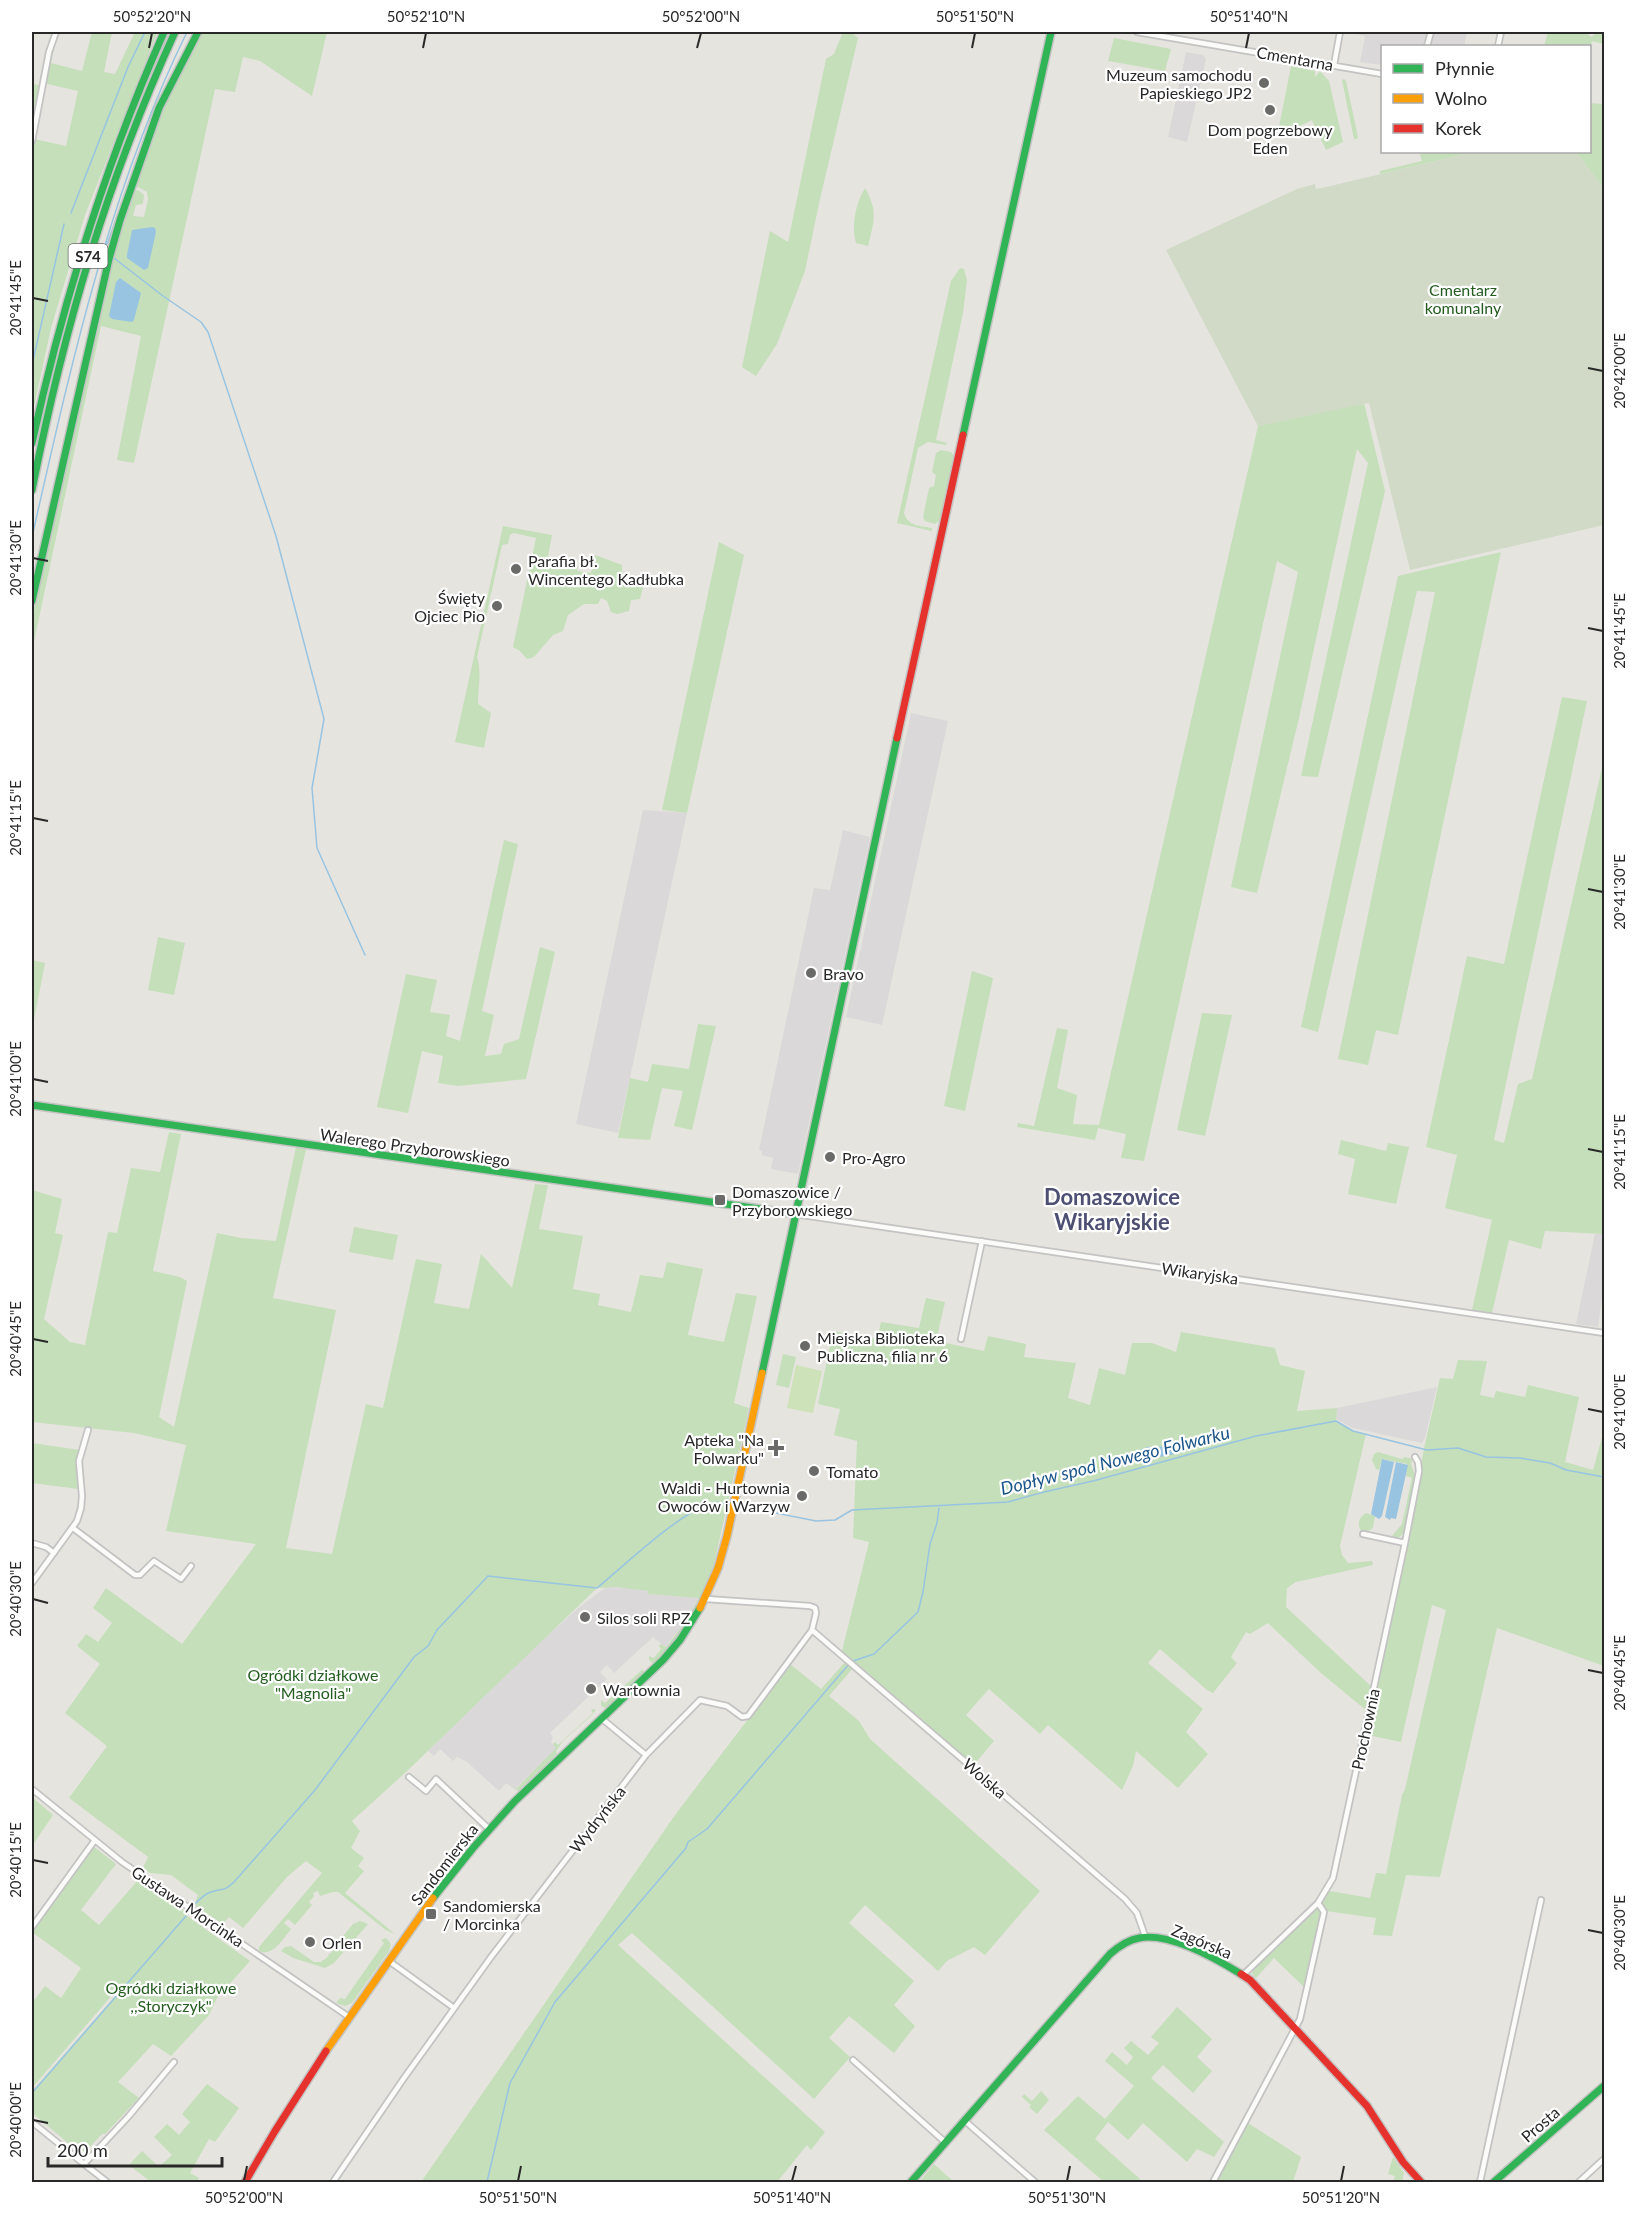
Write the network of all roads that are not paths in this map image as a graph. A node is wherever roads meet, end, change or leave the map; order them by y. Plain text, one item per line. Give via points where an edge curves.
1 (56, 32) edge
2 (164, 32) edge
3 (175, 32) edge
4 (198, 32) edge
5 (1051, 32) edge
6 (1137, 32) edge
7 (1340, 32) edge
8 (1155, 33) edge
9 (1334, 65) junction
10 (1381, 74) edge
11 (32, 141) edge
12 (32, 443) edge
13 (32, 490) edge
14 (32, 601) edge
15 (32, 1106) edge
16 (795, 1214) junction
17 (982, 1241) junction
18 (1605, 1333) edge
19 (961, 1339) dead end
20 (88, 1430) dead end
21 (1414, 1457) dead end
22 (74, 1526) junction
23 (1362, 1534) dead end
24 (1405, 1542) junction
25 (32, 1543) edge
26 (54, 1553) junction
27 (191, 1566) dead end
28 (32, 1583) edge
29 (707, 1598) junction
30 (812, 1630) junction
31 (601, 1718) junction
32 (646, 1755) junction
33 (409, 1777) dead end
34 (32, 1789) edge
35 (489, 1829) junction
36 (95, 1840) junction
37 (1541, 1900) dead end
38 (1318, 1903) junction
39 (32, 1927) edge
40 (1145, 1936) junction
41 (389, 1961) junction
42 (1243, 1975) junction
43 (454, 2008) junction
44 (350, 2017) junction
45 (1295, 2028) junction
46 (853, 2060) dead end
47 (174, 2062) dead end
48 (1605, 2086) edge
49 (965, 2121) junction
50 (32, 2122) edge
51 (946, 2143) junction
52 (1605, 2159) edge
53 (84, 2164) junction
54 (107, 2182) edge
55 (245, 2182) edge
56 (333, 2182) edge
57 (911, 2182) edge
58 (1035, 2182) edge
59 (1213, 2182) edge
60 (1421, 2182) edge
61 (1480, 2182) edge
62 (1494, 2182) edge
63 (1578, 2182) edge

1 - 11 street
2 - 12 main road, S74 via 86,230 57,330
3 - 13 main road, S74 via 138,116 96,232 64,343
4 - 14 main road via 159,108 120,220
5 - 16 main road, Sandomierska
6 - 8 street, Cmentarna
7 - 9 street
8 - 9 street, Cmentarna
9 - 10 street, Cmentarna
15 - 16 main road, Walerego Przyborowskiego
16 - 17 street, Wikaryjska
16 - 29 main road, Sandomierska via 719,1569
17 - 18 street, Wikaryjska
17 - 19 street
20 - 22 street via 79,1461 81,1508
21 - 24 street, Prochownia via 1419,1471
22 - 26 street
22 - 27 street via 135,1575 154,1561 181,1579
23 - 24 street
24 - 38 street, Prochownia via 1338,1857 1329,1886
25 - 26 street
26 - 28 street
29 - 30 street via 810,1606 816,1613
29 - 31 main road, Sandomierska via 670,1653
30 - 32 street, Wydryńska via 748,1716 700,1700
30 - 40 street, Wolska via 1125,1899 1137,1913
31 - 32 street
31 - 35 main road, Sandomierska
32 - 43 street, Wydryńska
33 - 35 street via 426,1791 436,1779
34 - 36 street, Gustawa Morcinka
35 - 41 main road, Sandomierska
36 - 39 street
36 - 44 street, Gustawa Morcinka
37 - 61 street
38 - 42 street, Prochownia
38 - 45 street via 1323,1917
40 - 42 main road, Zagórska via 1170,1941
40 - 49 main road, Zagórska via 1125,1942 1110,1954
41 - 43 street
41 - 44 main road, Sandomierska
42 - 45 main road, Zagórska
43 - 56 street, Wydryńska
44 - 55 main road, Sandomierska via 285,2112
45 - 59 street
45 - 60 main road, Zagórska via 1367,2106 1403,2162
46 - 51 street
47 - 53 street
48 - 62 main road, Prosta
49 - 51 main road, Zagórska
49 - 58 street
50 - 53 street
51 - 57 main road, Zagórska
52 - 63 street
53 - 54 street

